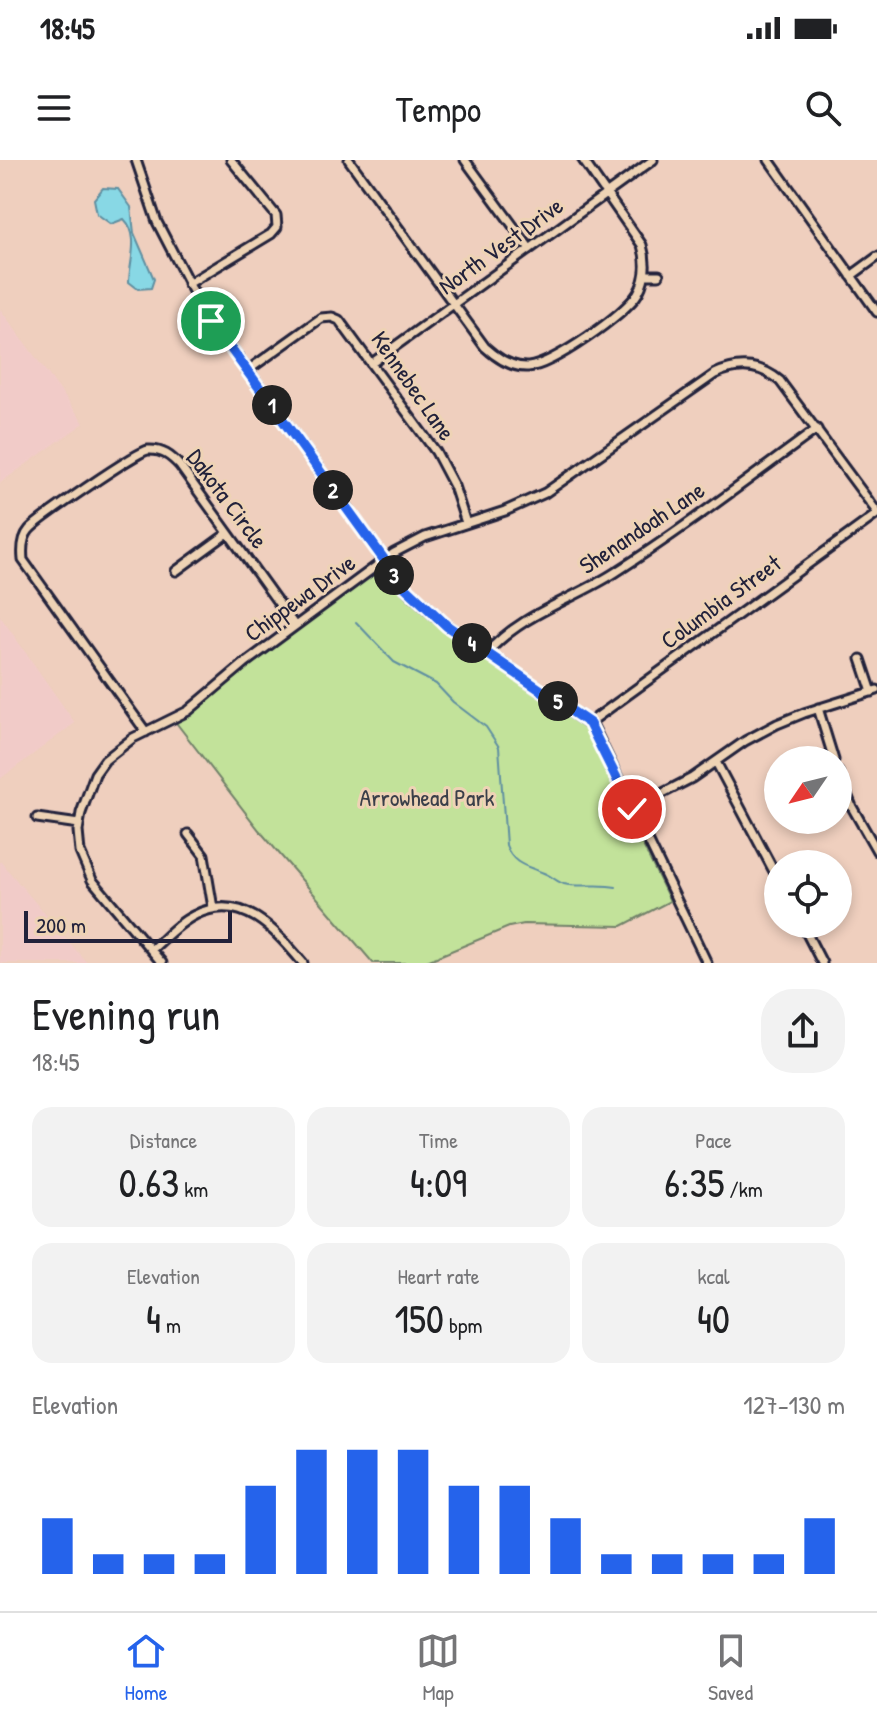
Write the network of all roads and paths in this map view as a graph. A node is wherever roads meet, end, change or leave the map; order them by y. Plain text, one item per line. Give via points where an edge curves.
1 (136, 160) edge
2 (231, 160) edge
3 (349, 160) edge
4 (465, 160) edge
5 (583, 160) edge
6 (653, 160) edge
7 (769, 160) edge
8 (607, 193) junction
9 (530, 249) junction
10 (877, 257) edge
11 (645, 275) junction
12 (659, 275) dead end
13 (851, 276) junction
14 (188, 284) junction
15 (454, 305) junction
16 (877, 312) edge
17 (372, 363) junction
18 (247, 371) junction
19 (817, 429) junction
20 (877, 513) edge
21 (466, 523) junction
22 (228, 533) junction
23 (384, 561) junction
24 (176, 571) dead end
25 (295, 626) junction
26 (487, 653) junction
27 (861, 659) dead end
28 (875, 691) edge
29 (818, 708) junction
30 (589, 723) junction
31 (146, 732) junction
32 (830, 746) edge
33 (716, 762) junction
34 (852, 807) edge
35 (632, 809) junction
36 (37, 818) dead end
37 (79, 824) junction
38 (188, 834) dead end
39 (877, 851) edge
40 (764, 853) edge
41 (213, 908) junction
42 (809, 938) edge
43 (151, 950) junction
44 (162, 963) edge
45 (303, 963) edge
46 (707, 963) edge
47 (822, 963) edge

1 - 14 street via 157,222
2 - 14 street via 276,215 277,227
3 - 15 street
4 - 9 street
5 - 8 street
6 - 8 street, North Vest Drive
7 - 13 street
8 - 9 street, North Vest Drive
8 - 11 street via 642,245
9 - 15 street, North Vest Drive
10 - 13 street
11 - 12 street
11 - 15 street via 637,296 620,313 540,366 523,367 495,357
13 - 16 street
14 - 18 street
15 - 17 street, North Vest Drive
17 - 18 street, Kennebec Lane via 343,323 332,317 321,318
17 - 21 street, Kennebec Lane via 436,452
18 - 23 street
19 - 20 street
19 - 21 street, Chippewa Drive via 774,376 749,366 732,367 545,493
19 - 26 street, Shenandoah Lane via 622,569 515,625
20 - 30 street, Columbia Street
21 - 23 street, Chippewa Drive via 425,537
22 - 24 street
22 - 25 street, Dakota Circle
22 - 31 street, Dakota Circle via 180,466 164,453 149,450 45,517 25,537 23,560
23 - 25 street, Chippewa Drive
23 - 26 street via 428,611
25 - 31 street, Chippewa Drive via 188,711
26 - 30 street
27 - 28 street
28 - 29 street
29 - 32 street
29 - 33 street via 763,731
30 - 35 street
31 - 37 street, Chippewa Drive via 105,760
33 - 35 street
33 - 40 street
34 - 39 street
35 - 46 street
36 - 37 street
37 - 43 street, Chippewa Drive via 80,852 92,880
38 - 41 street via 204,855
41 - 43 street via 185,921
41 - 45 street via 237,909 263,920
42 - 47 street
43 - 44 street, Chippewa Drive

